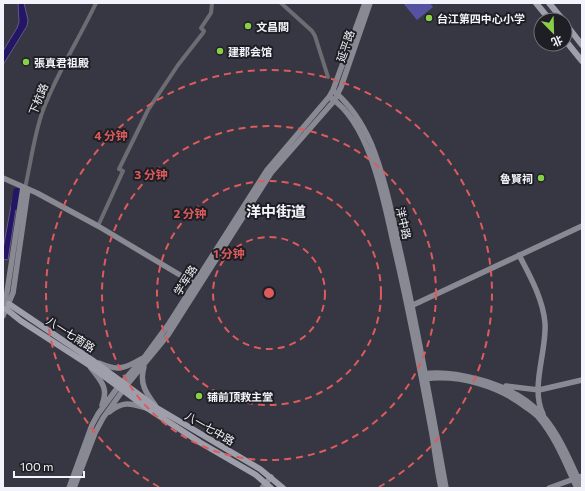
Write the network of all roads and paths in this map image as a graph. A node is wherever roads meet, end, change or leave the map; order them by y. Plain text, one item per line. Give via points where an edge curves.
1 (96, 3) edge
2 (212, 3) edge
3 (281, 3) edge
4 (365, 3) edge
5 (370, 3) edge
6 (536, 3) edge
7 (550, 3) edge
8 (543, 12) edge
9 (557, 12) edge
10 (573, 33) edge
11 (582, 45) edge
12 (573, 50) edge
13 (582, 61) edge
14 (328, 76) dead end
15 (333, 90) junction
16 (338, 95) junction
17 (332, 99) junction
18 (3, 178) edge
19 (25, 188) junction
20 (98, 226) junction
21 (582, 226) edge
22 (519, 255) junction
23 (195, 284) junction
24 (5, 304) edge
25 (413, 306) junction
26 (3, 316) edge
27 (146, 355) junction
28 (90, 362) junction
29 (144, 365) junction
30 (423, 376) junction
31 (582, 380) edge
32 (122, 386) junction
33 (499, 386) junction
34 (539, 390) junction
35 (148, 408) junction
36 (157, 408) junction
37 (100, 416) junction
38 (546, 418) junction
39 (271, 477) junction
40 (578, 478) edge
41 (264, 485) edge
42 (582, 487) edge
43 (69, 488) edge
44 (74, 488) edge
45 (271, 488) edge
46 (283, 488) edge
47 (441, 488) edge
48 (446, 488) edge
49 (549, 488) edge
50 (577, 488) edge

1 - 19 street, 下杭路 via 43,109
2 - 20 street via 211,13 201,28 203,34 178,65 148,110 119,169 123,171
3 - 14 street via 312,31
4 - 15 main road, 延平路
5 - 16 main road, 延平路
6 - 8 main road
7 - 9 main road
10 - 11 main road
12 - 13 main road
15 - 16 main road, 洋中路
15 - 17 main road, 学军路
16 - 17 main road, 学军路
16 - 25 main road, 洋中路 via 363,128 379,164
17 - 23 main road, 学军路 via 267,170
17 - 29 main road, 学军路 via 271,173 168,334
17 - 30 main road, 洋中路 via 357,128 376,173
18 - 19 main road
19 - 20 main road
19 - 24 main road, 下杭路 via 13,293
20 - 23 main road
21 - 22 main road
22 - 25 main road
22 - 34 main road via 539,296 544,316 545,336
23 - 27 main road, 学军路
24 - 26 main road, 下杭路
24 - 28 main road, 八一七南路
25 - 30 main road, 洋中路
27 - 28 main road via 120,368
27 - 32 main road, 学军路
28 - 32 main road, 八一七南路
28 - 37 main road via 106,391
29 - 32 main road, 学军路
29 - 36 main road via 143,387
30 - 33 main road via 455,374
30 - 40 main road via 452,378 478,384 501,392 522,404 539,417
30 - 47 main road
30 - 48 main road
31 - 34 main road
32 - 35 main road, 八一七中路
32 - 36 main road, 八一七中路
32 - 37 main road, 学军路
33 - 34 main road
33 - 38 main road via 526,400
34 - 38 main road via 540,405
35 - 37 main road via 125,404
35 - 41 main road, 八一七中路 via 256,475
36 - 39 main road, 八一七中路
37 - 43 main road, 学军路 via 92,425
37 - 44 main road, 学军路
38 - 40 main road via 557,434
39 - 41 main road
39 - 46 main road, 八一七中路
40 - 42 main road
40 - 49 main road
40 - 50 main road
41 - 45 main road, 八一七中路

